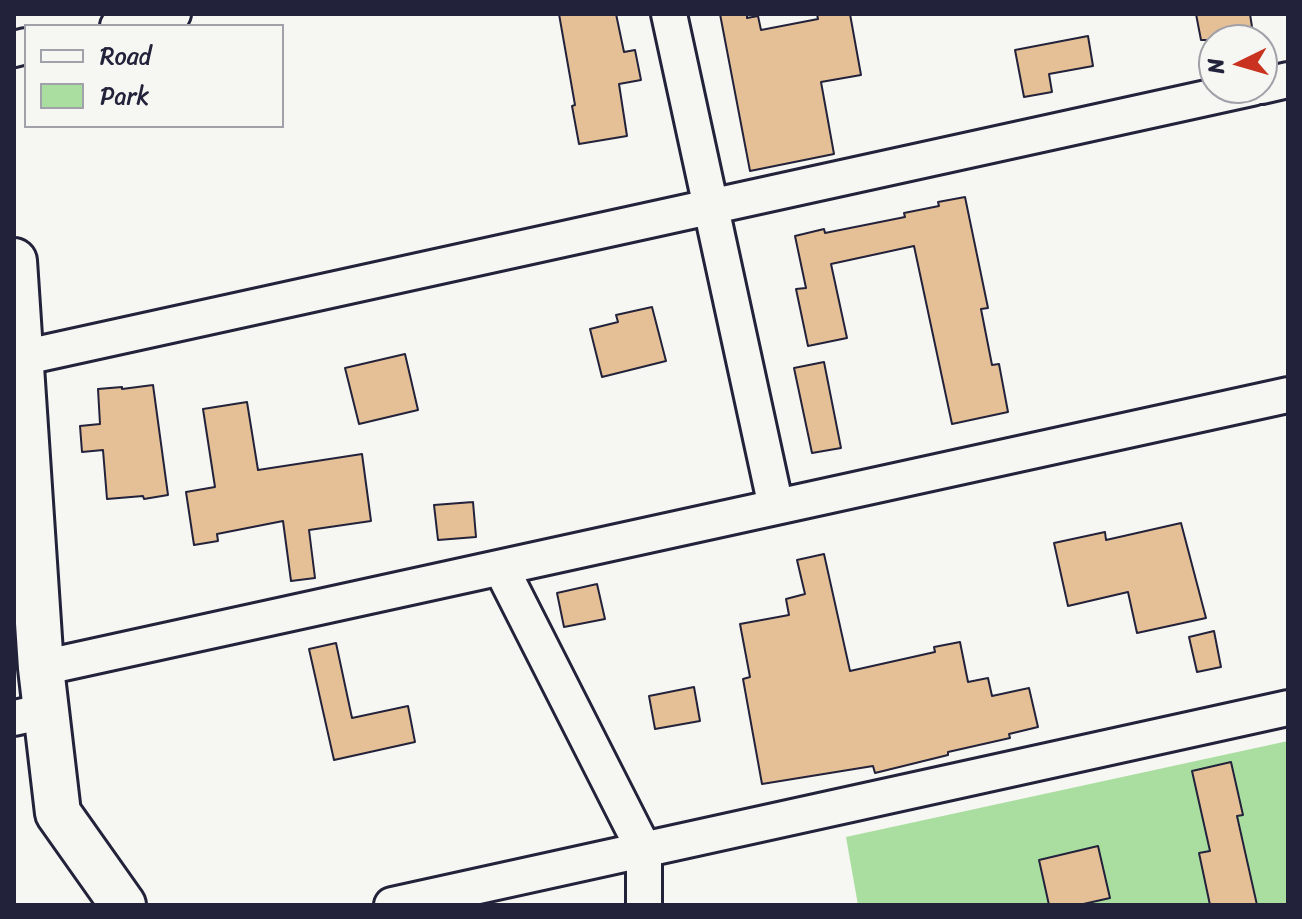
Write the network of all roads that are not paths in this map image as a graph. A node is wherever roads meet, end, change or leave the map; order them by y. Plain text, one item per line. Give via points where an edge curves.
1 (173, 14) edge
2 (669, 14) edge
3 (127, 24) edge
4 (1198, 100) edge
5 (711, 207) junction
6 (14, 261) edge
7 (21, 358) junction
8 (1288, 395) edge
9 (776, 507) junction
10 (501, 568) junction
11 (41, 668) junction
12 (1288, 708) edge
13 (30, 715) edge
14 (644, 850) junction
15 (123, 905) edge
16 (392, 905) edge
17 (644, 905) edge

1 - 3 street
2 - 5 street
4 - 5 street
5 - 7 street
5 - 9 street
6 - 7 main road
7 - 11 main road
8 - 9 street
9 - 10 street
10 - 11 street
10 - 14 street
11 - 13 main road
12 - 14 street
13 - 15 main road via 58,813
14 - 16 street
14 - 17 street

